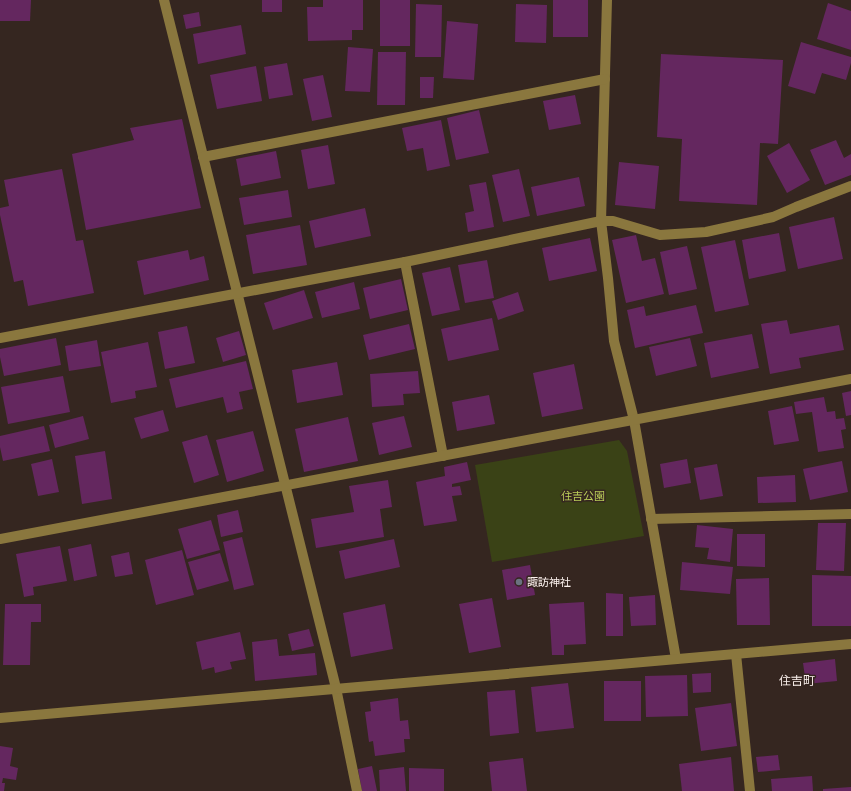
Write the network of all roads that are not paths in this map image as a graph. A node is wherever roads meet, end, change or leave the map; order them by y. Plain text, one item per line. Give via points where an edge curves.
1 (164, 0) edge
2 (607, 0) edge
3 (606, 79) junction
4 (203, 157) junction
5 (851, 186) edge
6 (601, 221) junction
7 (405, 262) junction
8 (238, 294) junction
9 (0, 338) edge
10 (851, 379) edge
11 (634, 420) junction
12 (442, 456) junction
13 (285, 485) junction
14 (851, 514) edge
15 (651, 519) junction
16 (0, 538) edge
17 (851, 644) edge
18 (736, 654) junction
19 (676, 659) junction
20 (336, 688) junction
21 (0, 718) edge
22 (357, 791) edge
23 (750, 791) edge

1 - 4 street
2 - 3 street
3 - 4 street
3 - 6 street
4 - 8 street
5 - 6 street via 773,217 706,232 660,235 613,221
6 - 7 street
6 - 11 street via 614,341
7 - 8 street
7 - 12 street
8 - 9 street
8 - 13 street
10 - 11 street
11 - 12 street
11 - 15 street
12 - 13 street
13 - 16 street
13 - 20 street
14 - 15 street
15 - 19 street
17 - 18 street
18 - 19 street
18 - 23 street
19 - 20 street
20 - 21 street
20 - 22 street

